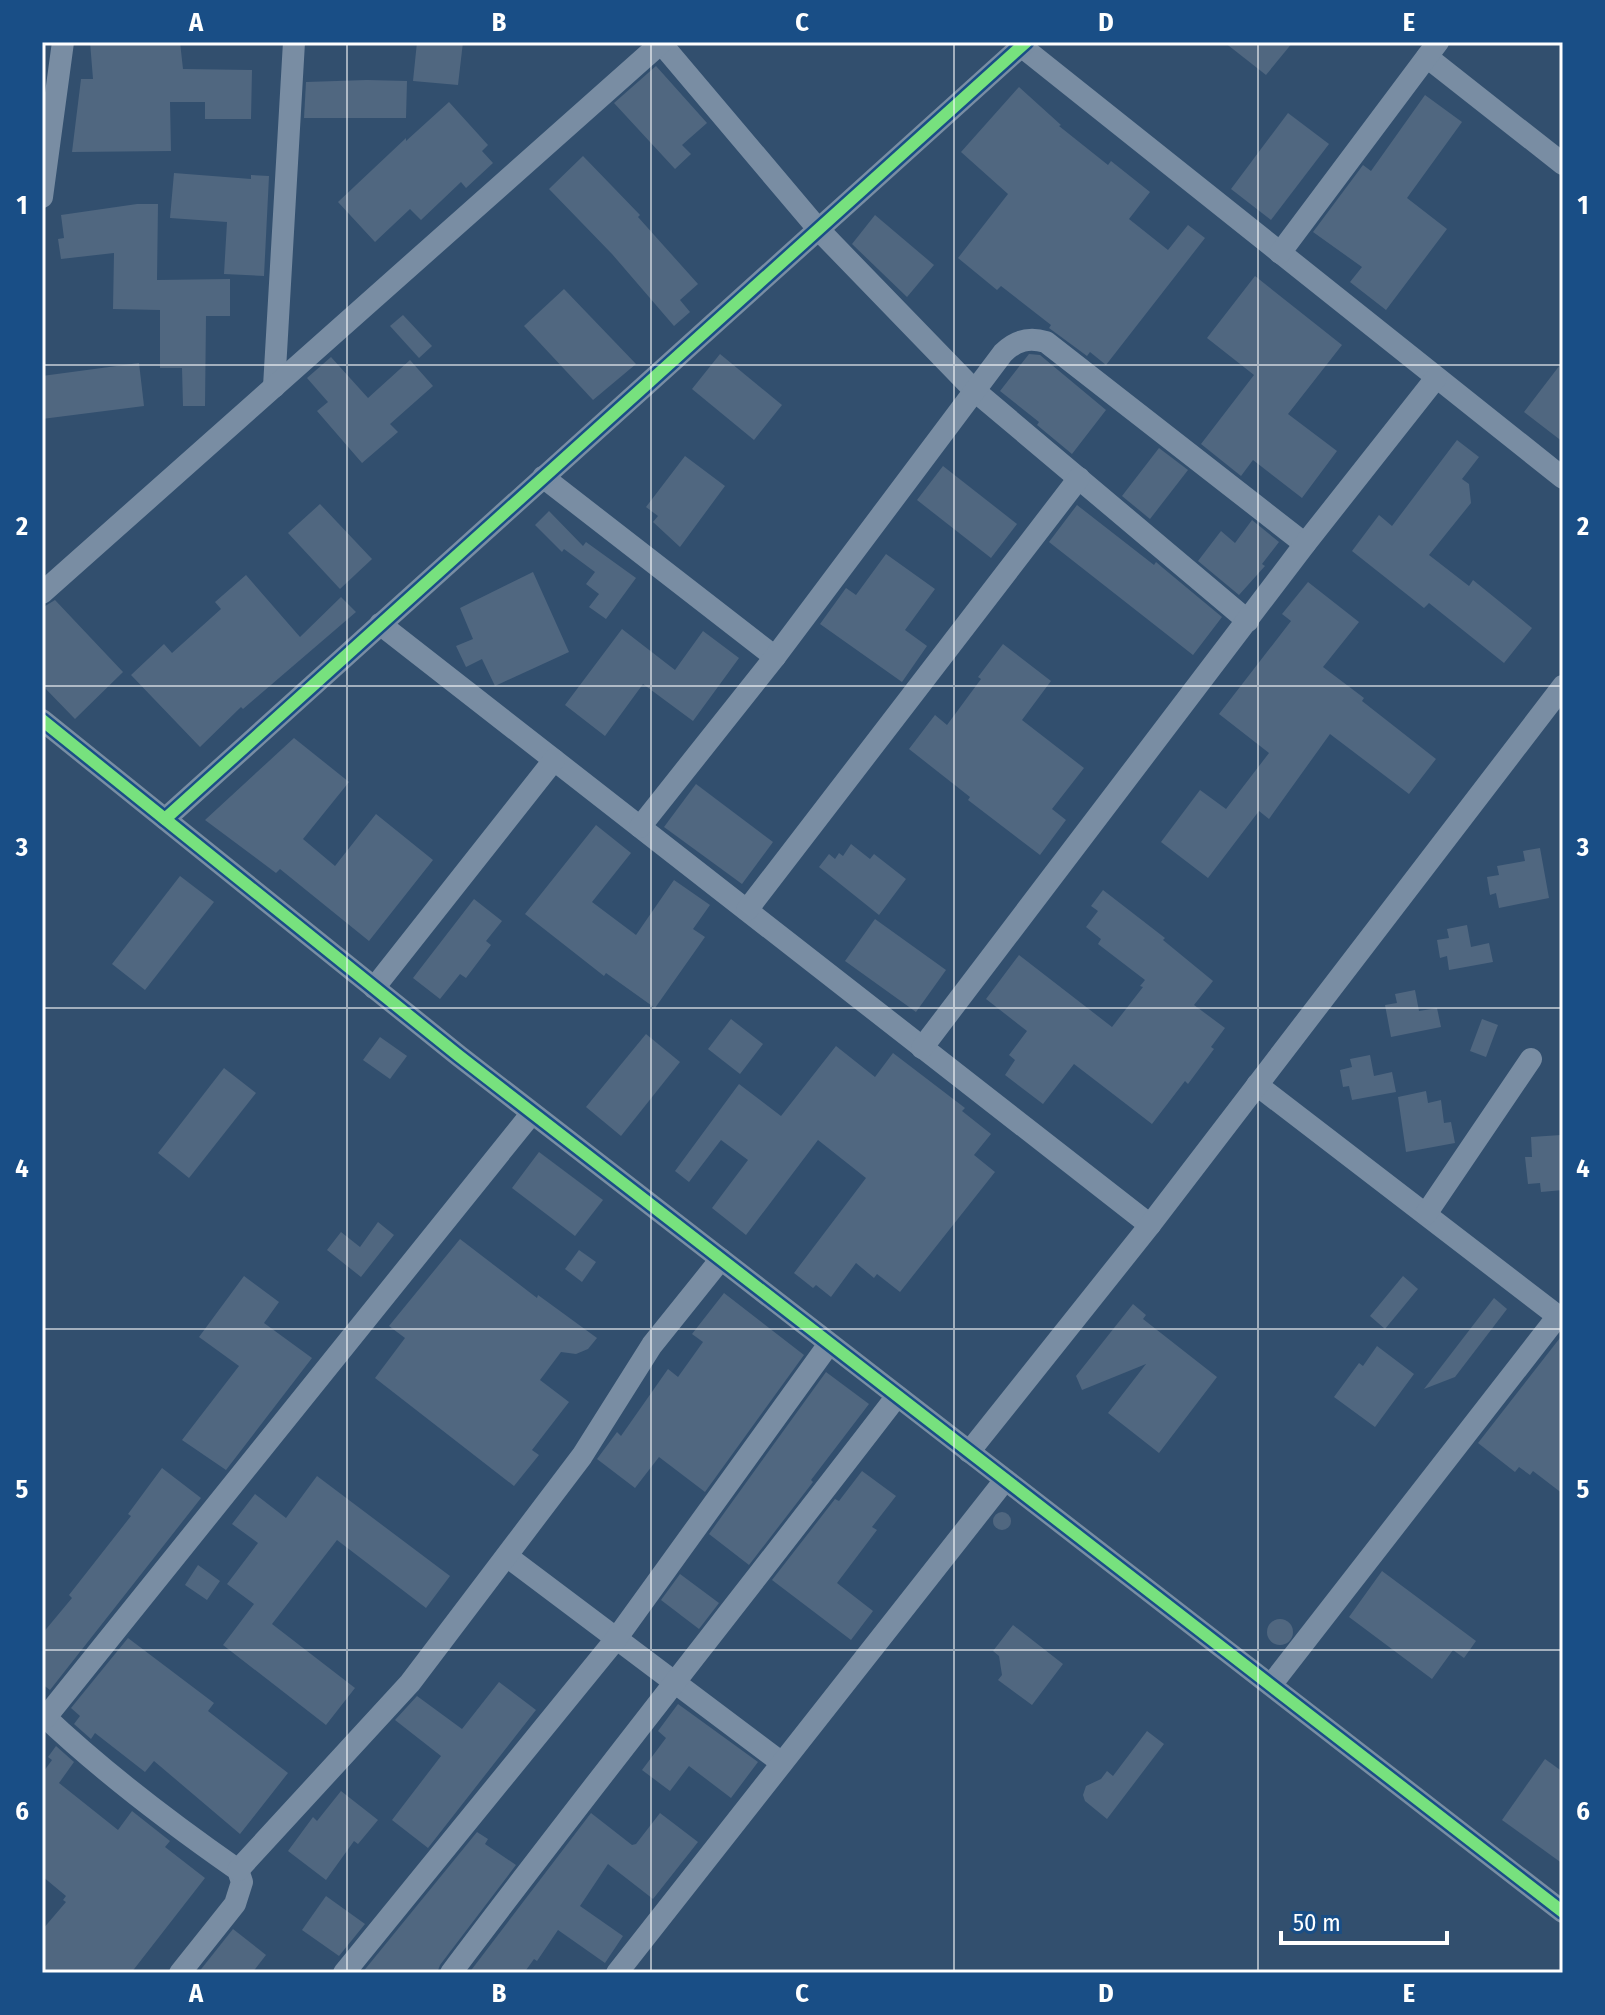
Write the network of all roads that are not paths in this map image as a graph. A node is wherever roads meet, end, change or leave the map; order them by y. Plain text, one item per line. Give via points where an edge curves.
1 (63, 42) edge
2 (294, 42) edge
3 (660, 42) edge
4 (1024, 44) edge
5 (1433, 49) edge
6 (1563, 164) edge
7 (42, 197) edge
8 (819, 230) junction
9 (1280, 253) junction
10 (1436, 378) junction
11 (274, 387) junction
12 (975, 391) junction
13 (543, 477) junction
14 (1079, 478) junction
15 (1563, 478) edge
16 (1305, 544) junction
17 (42, 593) edge
18 (1248, 621) junction
19 (380, 624) junction
20 (775, 657) junction
21 (1563, 686) edge
22 (42, 720) edge
23 (554, 760) junction
24 (165, 819) junction
25 (640, 827) junction
26 (747, 910) junction
27 (374, 988) junction
28 (922, 1048) junction
29 (1531, 1059) dead end
30 (1257, 1085) junction
31 (532, 1113) junction
32 (1426, 1214) junction
33 (1150, 1225) junction
34 (721, 1259) junction
35 (1561, 1318) edge
36 (829, 1344) junction
37 (897, 1396) junction
38 (969, 1452) junction
39 (1005, 1480) junction
40 (508, 1557) junction
41 (616, 1639) junction
42 (676, 1683) junction
43 (1271, 1685) junction
44 (44, 1716) edge
45 (782, 1763) junction
46 (238, 1870) junction
47 (1563, 1912) edge
48 (180, 1973) edge
49 (344, 1973) edge
50 (451, 1973) edge
51 (617, 1973) edge

1 - 7 street
2 - 11 street
3 - 8 street
3 - 11 street
4 - 8 street
4 - 9 street
5 - 6 street
5 - 9 street
8 - 12 street
8 - 13 street
9 - 10 street
10 - 15 street
10 - 16 street
11 - 17 street
12 - 14 street
12 - 16 street via 1009,347 1026,340 1046,342
12 - 20 street
13 - 19 street
13 - 20 street
14 - 18 street
14 - 26 street
16 - 18 street
18 - 28 street
19 - 23 street
19 - 24 street
20 - 25 street
21 - 30 street
22 - 24 street
23 - 25 street
23 - 27 street
24 - 27 street
25 - 26 street
26 - 28 street
27 - 31 street
28 - 33 street
29 - 32 street
30 - 32 street
30 - 33 street
31 - 34 street
31 - 44 street
32 - 35 street
33 - 38 street
34 - 36 street
34 - 40 street via 652,1345 582,1456
35 - 43 street
36 - 37 street
36 - 41 street
37 - 38 street
37 - 42 street
38 - 39 street
39 - 43 street
39 - 45 street
40 - 41 street
40 - 46 street via 410,1683
41 - 42 street
41 - 49 street
42 - 45 street
42 - 50 street
43 - 47 street
44 - 46 street via 156,1813
45 - 51 street
46 - 48 street via 242,1882 235,1904

